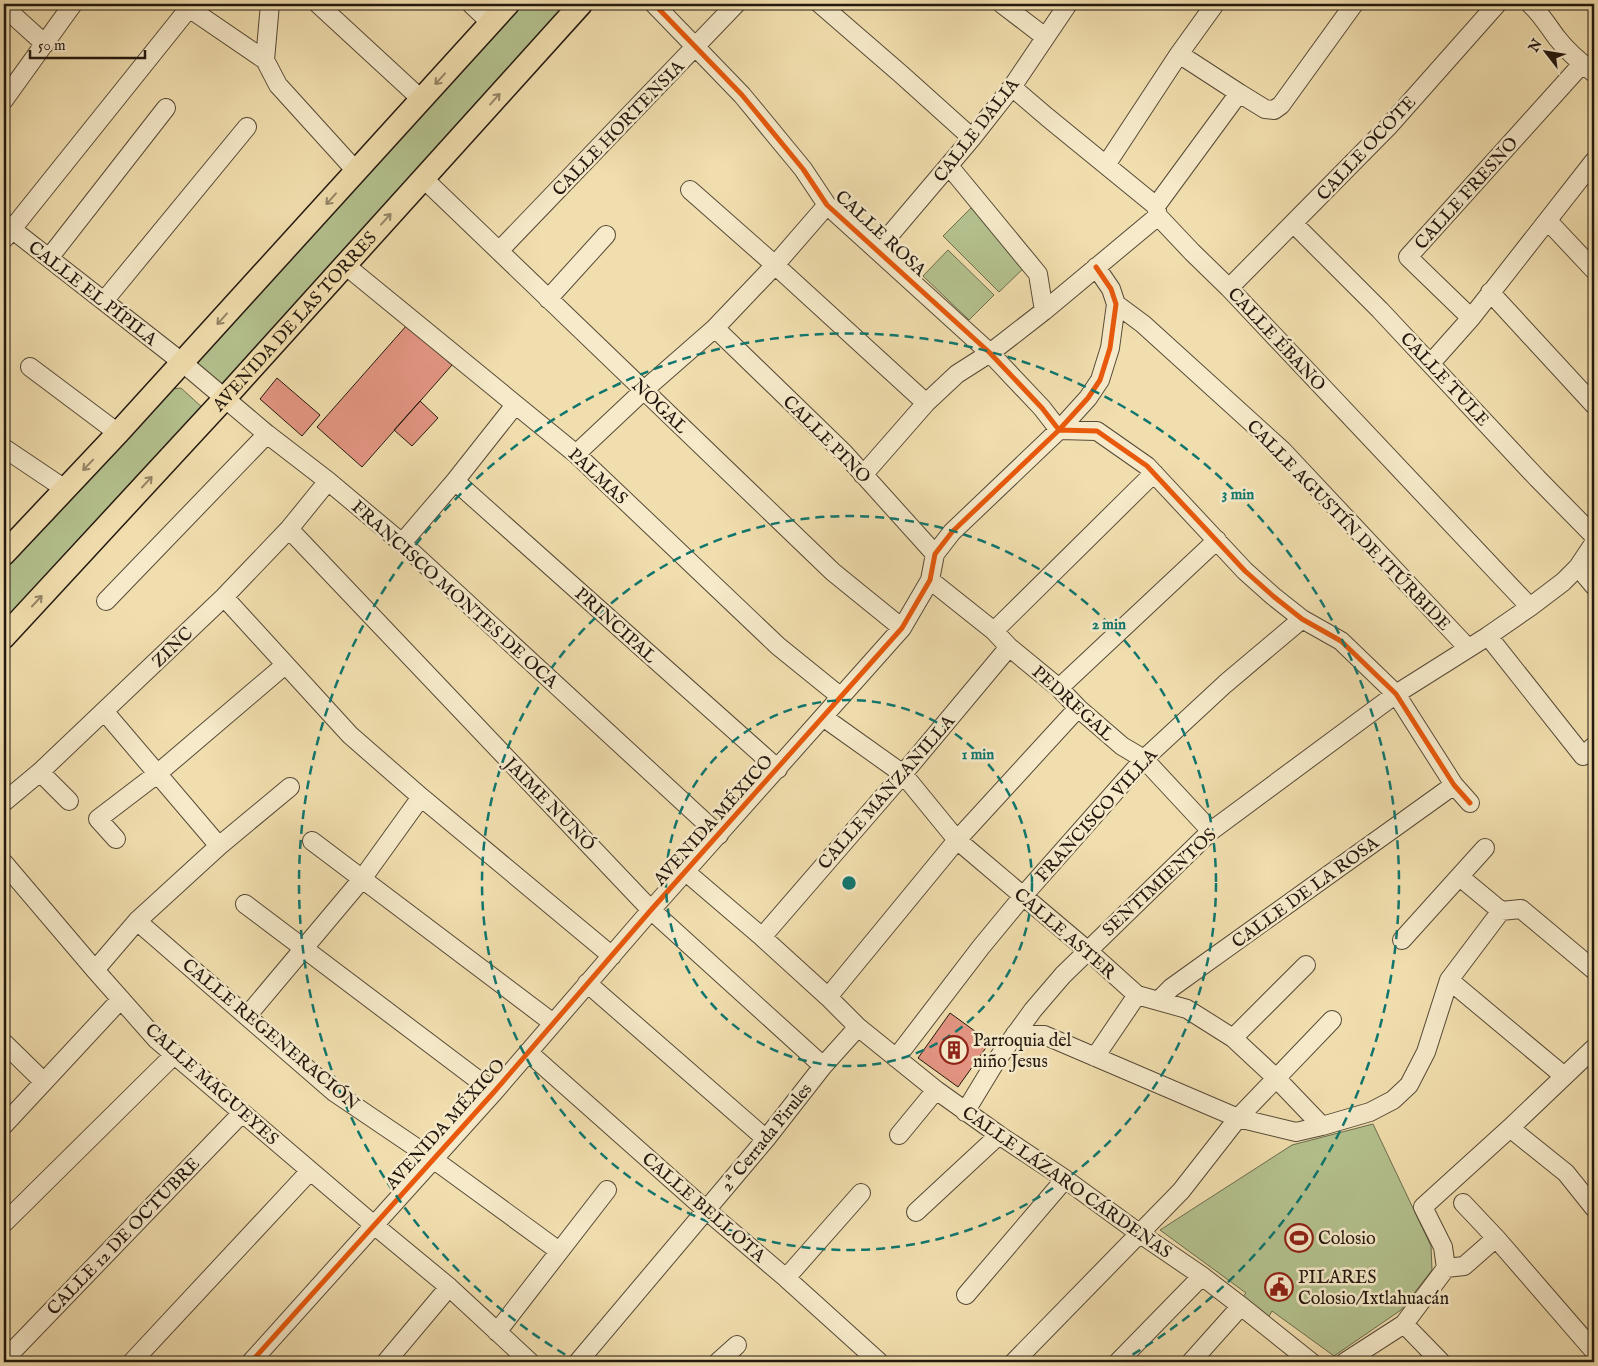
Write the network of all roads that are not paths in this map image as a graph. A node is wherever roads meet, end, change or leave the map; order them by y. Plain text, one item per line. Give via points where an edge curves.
1 (73, 4) edge
2 (270, 4) edge
3 (318, 4) edge
4 (471, 4) edge
5 (508, 4) edge
6 (581, 4) edge
7 (654, 4) edge
8 (736, 4) edge
9 (820, 4) edge
10 (1002, 4) edge
11 (1068, 4) edge
12 (1215, 4) edge
13 (1354, 4) edge
14 (1497, 4) edge
15 (1530, 4) edge
16 (186, 6) edge
17 (4, 7) edge
18 (491, 23) junction
19 (1045, 37) junction
20 (45, 44) junction
21 (696, 47) junction
22 (1180, 54) junction
23 (265, 60) junction
24 (1588, 68) edge
25 (1012, 87) junction
26 (1239, 93) junction
27 (422, 99) junction
28 (4, 100) edge
29 (166, 108) dead end
30 (247, 127) dead end
31 (972, 138) junction
32 (1594, 161) edge
33 (1106, 165) junction
34 (949, 166) junction
35 (356, 171) junction
36 (423, 178) junction
37 (690, 190) dead end
38 (827, 204) junction
39 (1157, 211) junction
40 (1548, 221) junction
41 (1294, 224) junction
42 (6, 231) edge
43 (606, 235) dead end
44 (877, 250) junction
45 (499, 251) junction
46 (49, 258) junction
47 (345, 265) junction
48 (775, 265) junction
49 (1096, 268) junction
50 (1594, 270) edge
51 (1230, 288) junction
52 (1490, 292) junction
53 (548, 299) junction
54 (104, 301) junction
55 (1116, 304) junction
56 (1044, 311) junction
57 (1471, 318) junction
58 (714, 328) junction
59 (990, 353) junction
60 (182, 362) junction
61 (1431, 363) junction
62 (30, 367) dead end
63 (643, 390) junction
64 (225, 398) junction
65 (926, 403) junction
66 (515, 405) junction
67 (1594, 405) edge
68 (1058, 430) junction
69 (118, 433) junction
70 (267, 434) junction
71 (4, 448) edge
72 (576, 454) junction
73 (1154, 473) junction
74 (863, 475) junction
75 (328, 480) junction
76 (455, 481) junction
77 (64, 489) junction
78 (289, 529) junction
79 (1594, 536) edge
80 (1217, 540) junction
81 (402, 543) junction
82 (1594, 543) edge
83 (4, 554) edge
84 (935, 554) junction
85 (1578, 567) junction
86 (930, 580) junction
87 (1594, 586) edge
88 (224, 596) junction
89 (106, 601) dead end
90 (1530, 608) junction
91 (1302, 619) junction
92 (902, 628) junction
93 (994, 631) junction
94 (1488, 636) junction
95 (4, 637) edge
96 (1009, 647) junction
97 (1468, 648) junction
98 (285, 665) junction
99 (1059, 688) junction
100 (1396, 694) junction
101 (841, 697) junction
102 (1078, 708) junction
103 (104, 711) junction
104 (823, 717) junction
105 (1588, 751) edge
106 (1144, 758) junction
107 (778, 769) junction
108 (40, 772) junction
109 (157, 774) junction
110 (903, 774) junction
111 (1454, 785) junction
112 (290, 787) dead end
113 (421, 797) junction
114 (69, 801) dead end
115 (4, 802) edge
116 (1470, 803) dead end
117 (1211, 831) junction
118 (719, 835) junction
119 (116, 839) dead end
120 (312, 840) dead end
121 (958, 840) junction
122 (219, 846) junction
123 (1485, 848) dead end
124 (4, 863) edge
125 (686, 872) junction
126 (1460, 877) junction
127 (362, 879) junction
128 (1023, 896) junction
129 (245, 904) dead end
130 (651, 910) junction
131 (1501, 911) junction
132 (137, 922) junction
133 (762, 937) junction
134 (1402, 940) dead end
135 (304, 948) junction
136 (1087, 950) junction
137 (612, 956) junction
138 (1306, 964) dead end
139 (95, 970) junction
140 (1594, 970) edge
141 (1449, 980) junction
142 (587, 983) junction
143 (1137, 995) junction
144 (828, 997) junction
145 (121, 999) junction
146 (1158, 1001) junction
147 (247, 1016) junction
148 (1332, 1020) dead end
149 (554, 1023) junction
150 (858, 1027) junction
151 (1015, 1034) junction
152 (1233, 1038) junction
153 (4, 1043) edge
154 (1594, 1048) edge
155 (528, 1052) junction
156 (175, 1054) junction
157 (1096, 1057) junction
158 (896, 1058) junction
159 (823, 1066) junction
160 (1564, 1076) junction
161 (1276, 1078) junction
162 (44, 1082) junction
163 (936, 1090) junction
164 (494, 1092) junction
165 (966, 1112) junction
166 (242, 1113) junction
167 (1238, 1118) junction
168 (4, 1125) edge
169 (1322, 1126) junction
170 (1510, 1128) junction
171 (899, 1135) dead end
172 (999, 1135) junction
173 (766, 1139) junction
174 (433, 1159) junction
175 (310, 1171) junction
176 (1065, 1179) junction
177 (607, 1190) dead end
178 (860, 1193) dead end
179 (1463, 1204) dead end
180 (1594, 1208) edge
181 (706, 1210) junction
182 (8, 1212) edge
183 (916, 1212) dead end
184 (374, 1225) junction
185 (1138, 1233) junction
186 (1496, 1238) junction
187 (558, 1251) junction
188 (1446, 1268) junction
189 (1202, 1276) junction
190 (786, 1278) junction
191 (449, 1288) junction
192 (966, 1295) dead end
193 (1241, 1306) junction
194 (1404, 1324) junction
195 (497, 1332) junction
196 (738, 1345) dead end
197 (1594, 1351) edge
198 (4, 1360) edge
199 (1306, 1361) edge
200 (132, 1362) edge
201 (251, 1362) edge
202 (386, 1362) edge
203 (530, 1362) edge
204 (578, 1362) edge
205 (718, 1362) edge
206 (879, 1362) edge
207 (1014, 1362) edge
208 (1118, 1362) edge
209 (1191, 1362) edge
210 (1345, 1362) edge
211 (1441, 1362) edge

1 - 20 street
2 - 23 street
3 - 27 street
4 - 18 street
5 - 18 main road
36 -> 6 main road, AVENIDA DE LAS TORRES
7 - 21 street, CALLE ROSA
8 - 21 street, CALLE HORTENSIA
9 - 31 street
10 - 19 street
11 - 19 street, CALLE DALIA
12 - 22 street
13 - 26 street via 1281,105 1274,110 1265,109
14 - 41 street, CALLE OCOTE via 1388,127
15 - 24 street via 1558,40
16 - 23 street
16 - 42 street
17 - 20 street
18 -> 27 main road
19 - 25 street, CALLE DALIA
20 - 28 street
21 - 38 street, CALLE ROSA via 742,95 803,169
21 - 45 street, CALLE HORTENSIA
22 - 26 street
22 - 33 street
23 - 35 street via 278,85
24 - 57 street, CALLE FRESNO via 1408,257
25 - 31 street, CALLE DALIA
25 - 33 street, CALLE ÉBANO
26 - 39 street
27 - 35 main road
29 - 46 street
30 - 54 street
31 - 34 street, CALLE DALIA
32 - 40 street
33 - 39 street, CALLE ÉBANO
34 - 44 street, CALLE DALIA
34 - 56 street via 1038,274
35 -> 60 main road
36 - 45 street, NOGAL
47 -> 36 main road, AVENIDA DE LAS TORRES
37 - 48 street
38 - 44 street, CALLE ROSA
38 - 48 street
39 - 49 street
39 - 51 street, CALLE ÉBANO via 1192,252
40 - 50 street
40 - 52 street
41 - 51 street, CALLE OCOTE
41 - 61 street, CALLE TULE
42 - 46 street, CALLE EL PÍPILA
43 - 53 street
44 - 59 street, CALLE ROSA
45 - 53 street, NOGAL
46 - 54 street, CALLE EL PÍPILA
47 - 64 main road, AVENIDA DE LAS TORRES
47 - 66 street, PALMAS
48 - 58 street
48 - 65 street
49 - 55 street via 1111,289
49 - 56 street
51 - 90 street, CALLE ÉBANO
52 - 57 street
52 - 67 street
53 - 63 street, NOGAL
54 - 60 street, CALLE EL PÍPILA
55 - 68 street, AVENIDA MÉXICO via 1110,348 1100,380
55 - 97 street, CALLE AGUSTÍN DE ITÚRBIDE via 1143,324 1283,451
56 - 59 street
57 - 61 street
58 - 63 street
58 - 74 street, CALLE PINO
59 - 65 street via 957,374
59 - 68 street, CALLE ROSA via 1042,408
60 - 64 street, FRANCISCO MONTES DE OCA
60 - 69 main road
61 - 79 street, CALLE TULE
62 - 69 street
63 - 72 street
63 - 92 street, NOGAL via 833,572
64 - 70 street, FRANCISCO MONTES DE OCA
95 -> 64 main road, AVENIDA DE LAS TORRES
65 - 74 street
66 - 72 street, PALMAS
66 - 76 street
68 - 73 street via 1097,431
68 - 84 street, AVENIDA MÉXICO via 952,532
69 -> 77 main road
70 - 75 street, FRANCISCO MONTES DE OCA
70 - 89 street
71 - 77 street
72 - 101 street, PALMAS via 778,646
73 - 80 street
73 - 93 street
74 - 84 street, CALLE PINO
75 - 78 street, ZINC
75 - 81 street, FRANCISCO MONTES DE OCA
76 - 81 street
76 - 107 street, PRINCIPAL
77 - 83 main road
78 - 88 street, ZINC
78 - 130 street, JAIME NUNÓ
80 - 91 street via 1245,571
80 - 99 street
81 - 118 street, FRANCISCO MONTES DE OCA
82 - 85 street
84 - 86 street, AVENIDA MÉXICO
85 - 87 street
85 - 90 street
86 - 92 street, AVENIDA MÉXICO
86 - 93 street, PEDREGAL
88 - 98 street
88 - 103 street, ZINC
90 - 94 street
91 - 100 street via 1341,641
91 - 106 street, FRANCISCO VILLA
92 - 101 street, AVENIDA MÉXICO
93 - 96 street, PEDREGAL
94 - 97 street
94 - 105 street
96 - 99 street, PEDREGAL
96 - 110 street, CALLE MANZANILLA
97 - 100 street
98 - 109 street
98 - 113 street via 350,735
99 - 102 street, PEDREGAL
100 - 111 street
100 - 117 street, SENTIMIENTOS
101 - 104 street, AVENIDA MÉXICO
102 - 106 street, PEDREGAL via 1122,746
102 - 121 street
103 - 108 street, ZINC
103 - 109 street
104 - 107 street, AVENIDA MÉXICO
104 - 110 street, CALLE ASTER
106 - 117 street, PEDREGAL
106 - 128 street, FRANCISCO VILLA
107 - 118 street, AVENIDA MÉXICO
108 - 114 street
108 - 115 street, ZINC
109 - 119 street via 98,819
109 - 122 street
110 - 121 street, CALLE ASTER
110 - 133 street, CALLE MANZANILLA
111 - 116 street
111 - 146 street, CALLE DE LA ROSA via 1170,988
112 - 122 street
113 - 127 street
113 - 137 street
117 - 136 street, SENTIMIENTOS
118 - 125 street, AVENIDA MÉXICO
120 - 127 street
121 - 128 street, CALLE ASTER
121 - 144 street
122 - 132 street
123 - 126 street
124 - 139 street, CALLE MAGUEYES
125 - 130 street, AVENIDA MÉXICO
125 - 133 street, CALLE LÁZARO CÁRDENAS
126 - 131 street
126 - 134 street
127 - 135 street
127 - 149 street
128 - 136 street, CALLE ASTER
128 - 158 street, FRANCISCO VILLA
129 - 135 street
130 - 137 street, AVENIDA MÉXICO
130 - 159 street, JAIME NUNÓ
131 - 140 street via 1521,909
131 - 141 street
132 - 139 street
132 - 147 street, CALLE REGENERACIÓN
133 - 144 street, CALLE LÁZARO CÁRDENAS
135 - 147 street
135 - 164 street
136 - 143 street, CALLE ASTER
136 - 151 street, SENTIMIENTOS
137 - 142 street, AVENIDA MÉXICO
138 - 152 street
139 - 145 street, CALLE MAGUEYES
141 - 160 street
141 - 169 street via 1426,1052 1409,1085 1393,1100 1370,1112
142 - 149 street, AVENIDA MÉXICO
142 - 173 street
143 - 146 street, CALLE ASTER
143 - 157 street
144 - 150 street, CALLE LÁZARO CÁRDENAS
145 - 156 street, CALLE MAGUEYES via 157,1040
145 - 162 street
146 - 152 street, CALLE ASTER via 1187,1009
147 - 174 street, CALLE REGENERACIÓN via 334,1092
148 - 161 street
149 - 155 street, AVENIDA MÉXICO
150 - 158 street, CALLE LÁZARO CÁRDENAS
150 - 159 street, 2ª Cerrada Pirules
151 - 157 street via 1044,1035
151 - 165 street, SENTIMIENTOS
152 - 161 street, CALLE ASTER
153 - 162 street
154 - 160 street
155 - 164 street, AVENIDA MÉXICO
155 - 181 street, CALLE BELLOTA
156 - 166 street, CALLE MAGUEYES
156 - 182 street
157 - 167 street
158 - 163 street, CALLE LÁZARO CÁRDENAS
159 - 173 street, 2ª Cerrada Pirules
160 - 170 street
161 - 167 street
161 - 169 street, CALLE ASTER
162 - 168 street
163 - 165 street, CALLE LÁZARO CÁRDENAS
163 - 171 street
164 - 174 street, AVENIDA MÉXICO
165 - 172 street, CALLE LÁZARO CÁRDENAS
166 - 175 street, CALLE MAGUEYES
166 - 198 street, CALLE 12 DE OCTUBRE
167 - 169 street via 1296,1132
167 - 185 street via 1181,1191
170 - 180 street via 1566,1173
170 - 188 street via 1423,1207 1443,1247
172 - 176 street, CALLE LÁZARO CÁRDENAS
172 - 183 street
173 - 181 street, 2ª Cerrada Pirules
174 - 184 street, AVENIDA MÉXICO
174 - 187 street, CALLE REGENERACIÓN
175 - 184 street, CALLE MAGUEYES
175 - 200 street
176 - 185 street, CALLE LÁZARO CÁRDENAS
176 - 192 street
177 - 187 street
178 - 190 street
179 - 186 street
181 - 190 street, CALLE BELLOTA
181 - 204 street, 2ª Cerrada Pirules
184 - 191 street, CALLE MAGUEYES
184 - 201 street, AVENIDA MÉXICO
185 - 189 street, CALLE LÁZARO CÁRDENAS
185 - 207 street
186 - 188 street via 1464,1266
186 - 197 street
187 - 195 street
188 - 194 street
189 - 193 street, CALLE LÁZARO CÁRDENAS
189 - 208 street
190 - 206 street, CALLE BELLOTA
191 - 195 street, CALLE MAGUEYES
191 - 202 street
193 - 199 street, CALLE LÁZARO CÁRDENAS
193 - 209 street
194 - 210 street
194 - 211 street
195 - 203 street, CALLE MAGUEYES
196 - 205 street

